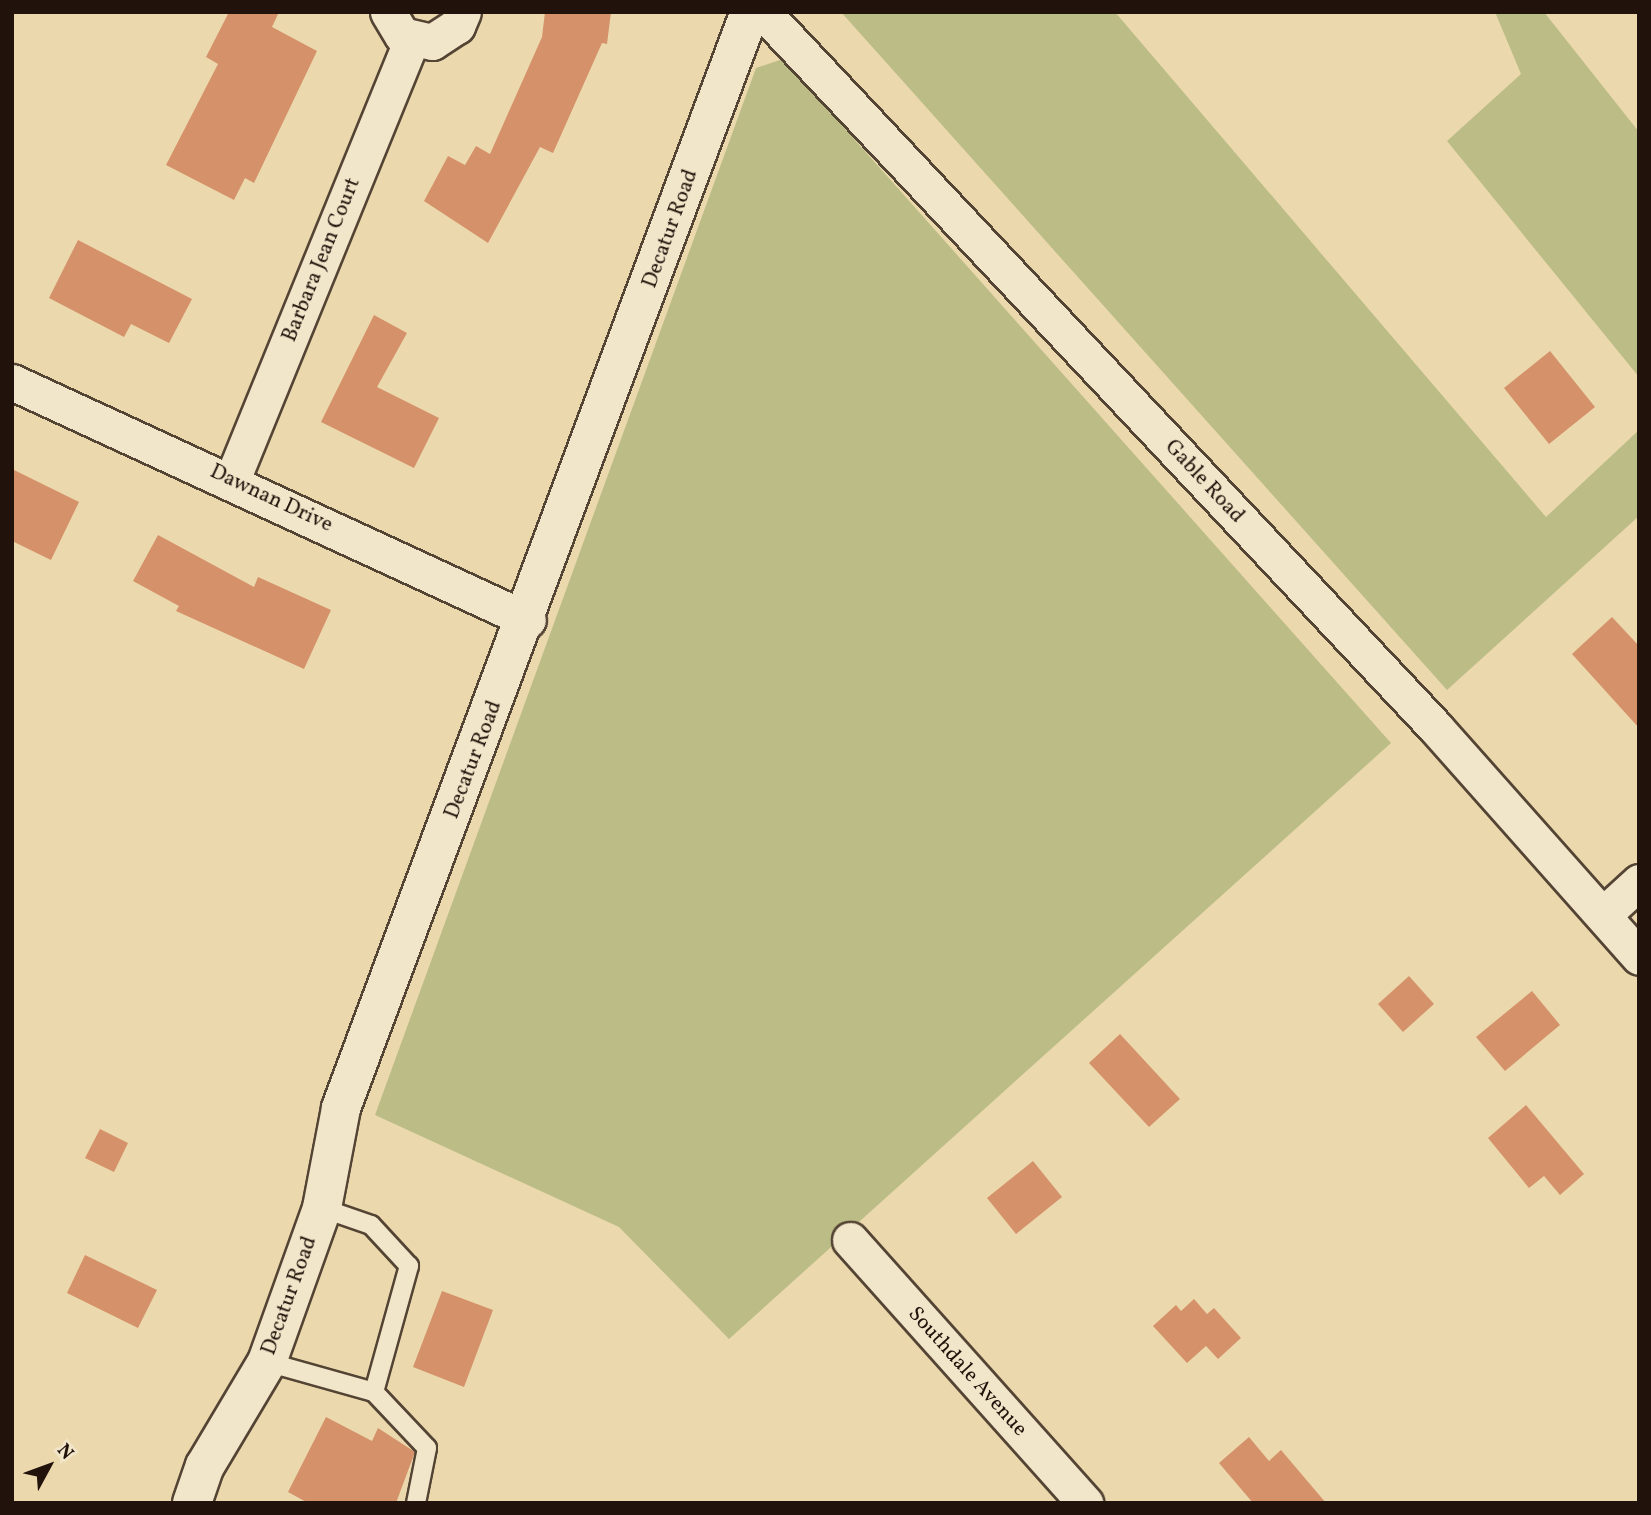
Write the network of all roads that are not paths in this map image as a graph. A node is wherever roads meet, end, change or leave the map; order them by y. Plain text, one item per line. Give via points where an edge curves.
1 (387, 12) edge
2 (463, 12) edge
3 (750, 12) edge
4 (763, 12) edge
5 (412, 40) junction
6 (12, 382) edge
7 (232, 480) junction
8 (528, 620) junction
9 (1639, 881) edge
10 (1603, 915) junction
11 (1639, 957) edge
12 (322, 1208) junction
13 (850, 1240) dead end
14 (267, 1362) junction
15 (374, 1392) junction
16 (192, 1503) edge
17 (416, 1503) edge
18 (1085, 1503) edge

1 - 5 street via 392,24
2 - 5 street via 446,37
3 - 8 street, Decatur Road
4 - 10 street, Gable Road via 1436,728
5 - 7 street, Barbara Jean Court
6 - 7 street, Dawnan Drive
7 - 8 street, Dawnan Drive
8 - 12 street, Decatur Road via 341,1108
9 - 10 street
10 - 11 street, Gable Road
12 - 14 street, Decatur Road
12 - 15 lane via 370,1224 409,1266
13 - 18 street, Southdale Avenue
14 - 15 lane
14 - 16 street, Decatur Road via 205,1466
15 - 17 lane via 427,1448

